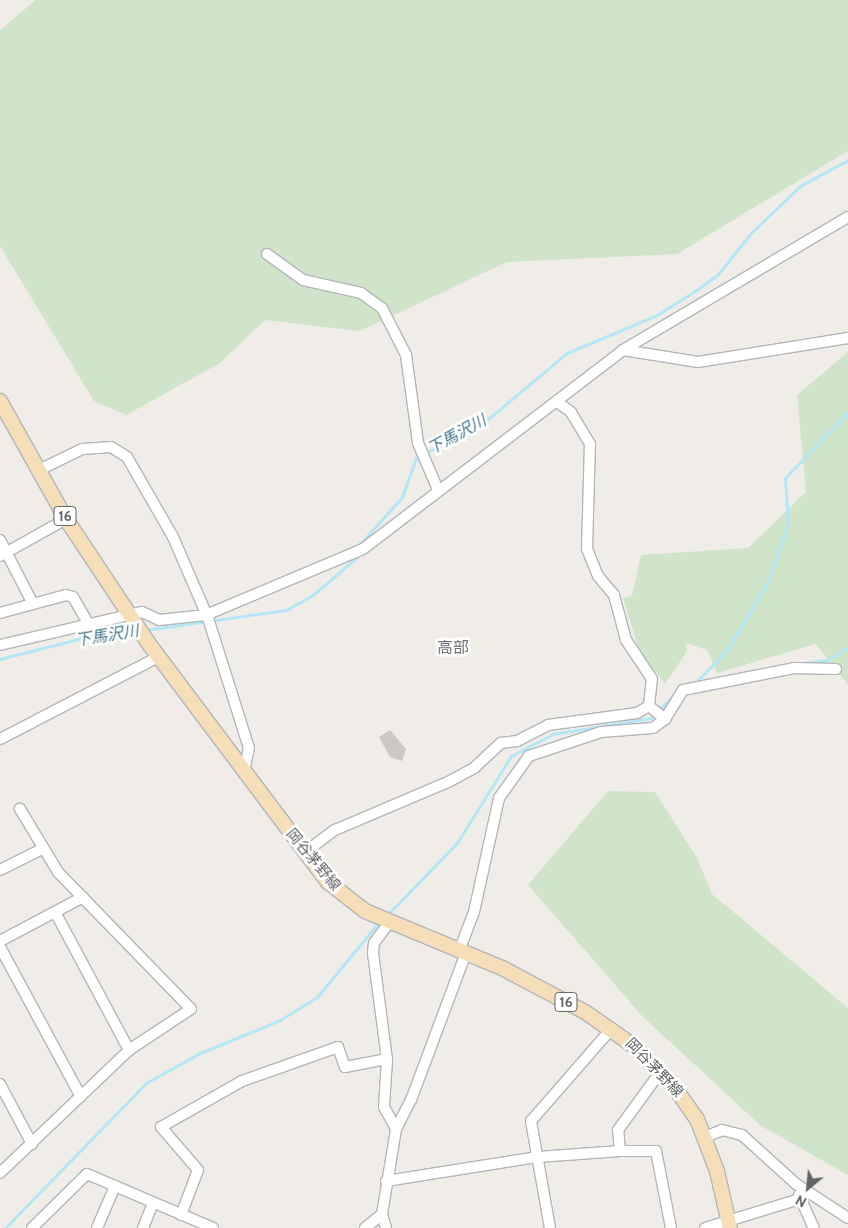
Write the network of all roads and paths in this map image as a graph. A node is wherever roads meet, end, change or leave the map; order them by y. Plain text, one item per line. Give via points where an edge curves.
1 (848, 217) edge
2 (267, 254) dead end
3 (848, 338) edge
4 (623, 350) junction
5 (0, 402) edge
6 (557, 402) junction
7 (39, 470) junction
8 (438, 490) junction
9 (66, 519) junction
10 (0, 540) edge
11 (4, 555) edge
12 (32, 602) junction
13 (0, 612) edge
14 (134, 620) junction
15 (208, 621) junction
16 (88, 622) junction
17 (0, 645) edge
18 (158, 657) junction
19 (836, 669) dead end
20 (657, 713) junction
21 (0, 738) edge
22 (522, 748) junction
23 (244, 772) junction
24 (20, 809) dead end
25 (42, 849) junction
26 (304, 853) junction
27 (0, 870) edge
28 (83, 897) junction
29 (55, 912) junction
30 (384, 921) junction
31 (0, 941) edge
32 (0, 948) edge
33 (462, 952) junction
34 (612, 1028) junction
35 (128, 1050) junction
36 (387, 1059) junction
37 (661, 1072) junction
38 (0, 1084) edge
39 (81, 1097) junction
40 (396, 1129) junction
41 (705, 1136) junction
42 (32, 1144) junction
43 (620, 1151) junction
44 (538, 1158) junction
45 (0, 1173) edge
46 (386, 1181) junction
47 (796, 1184) junction
48 (115, 1186) junction
49 (800, 1199) junction
50 (154, 1203) junction
51 (382, 1214) junction
52 (181, 1215) junction
53 (848, 1218) edge
54 (730, 1226) edge
55 (32, 1228) edge
56 (97, 1228) edge
57 (144, 1228) edge
58 (213, 1228) edge
59 (366, 1228) edge
60 (386, 1228) edge
61 (550, 1228) edge
62 (671, 1228) edge
63 (705, 1228) edge
64 (814, 1228) edge

1 - 4 street
2 - 8 street via 303,280 361,293 382,308 406,355 423,454
3 - 4 street via 698,362
4 - 6 street
5 - 7 main road, 岡谷茅野線 / 16
6 - 8 street
6 - 20 street via 571,412 590,444 586,549 598,576 614,596 626,640 652,679
7 - 9 main road, 岡谷茅野線 / 16
7 - 15 street via 82,449 111,447 128,457 173,537
8 - 15 street via 359,550
9 - 11 street
9 - 14 main road, 岡谷茅野線 / 16
10 - 11 street
11 - 12 street
12 - 13 street
12 - 16 street via 73,597
14 - 15 street via 142,612 158,620
14 - 16 street
14 - 18 main road, 岡谷茅野線 / 16
15 - 23 street via 249,748
16 - 17 street
18 - 21 street
18 - 23 main road, 岡谷茅野線 / 16
19 - 20 street via 794,668 683,690
20 - 22 street via 542,727
20 - 22 street via 653,728 601,732
22 - 26 street via 501,743 474,768 335,830
22 - 33 street via 499,798
23 - 26 main road, 岡谷茅野線 / 16
24 - 25 street
25 - 27 street
25 - 28 street
26 - 30 main road, 岡谷茅野線 / 16 via 336,890
28 - 29 street
28 - 35 street via 191,1009 190,1014
29 - 31 street
29 - 35 street
30 - 33 main road, 岡谷茅野線 / 16
30 - 36 street via 373,952 380,977
32 - 39 street
33 - 34 main road, 岡谷茅野線 / 16
33 - 40 street via 411,1100
34 - 37 main road, 岡谷茅野線 / 16
34 - 44 street via 531,1121
35 - 39 street
36 - 40 street via 384,1107
36 - 52 street via 345,1067 338,1047 242,1081 160,1126 198,1170
37 - 41 main road, 岡谷茅野線 / 16 via 687,1104
37 - 43 street via 618,1130
38 - 42 street
39 - 42 street
40 - 46 street
41 - 47 street via 722,1130 742,1135
41 - 54 main road, 岡谷茅野線 / 16
42 - 45 street
43 - 44 street
43 - 62 street via 656,1151
44 - 46 street
44 - 61 street
46 - 51 street
47 - 49 street
47 - 53 street
48 - 50 street
48 - 55 street via 87,1174
48 - 56 street
49 - 54 street
49 - 64 street
50 - 52 street
50 - 57 street
51 - 59 street
51 - 60 street
52 - 58 street
54 - 63 street

